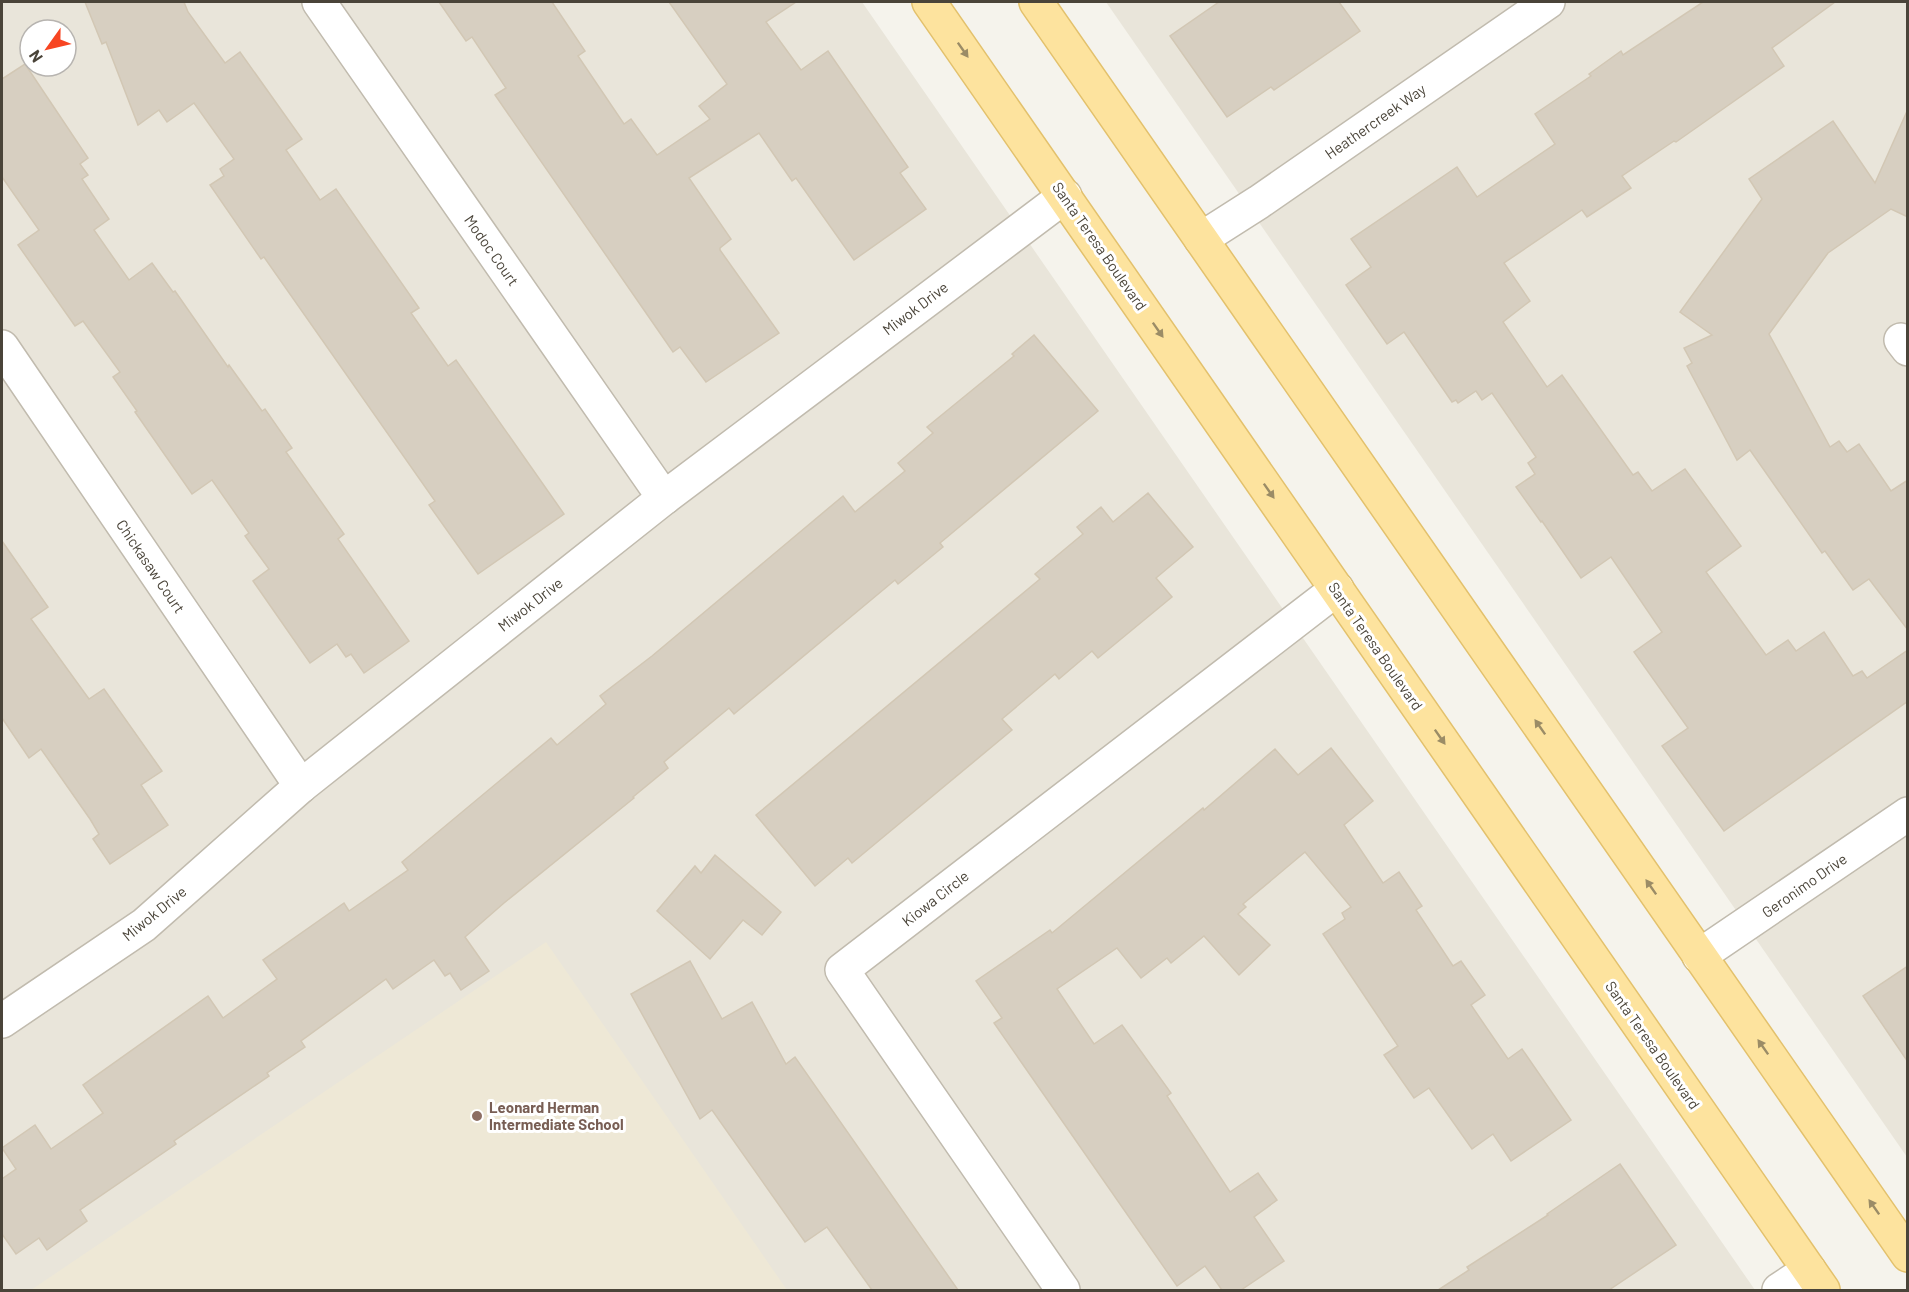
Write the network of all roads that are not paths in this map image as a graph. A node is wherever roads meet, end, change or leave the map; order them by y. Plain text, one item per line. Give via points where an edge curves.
1 (319, 2) edge
2 (929, 2) edge
3 (1036, 2) edge
4 (1548, 2) edge
5 (1065, 196) junction
6 (1201, 239) junction
7 (2, 347) edge
8 (664, 498) junction
9 (1337, 589) junction
10 (301, 786) junction
11 (1908, 814) edge
12 (1700, 956) junction
13 (2, 1020) edge
14 (1908, 1255) edge
15 (1816, 1280) edge
16 (1063, 1290) edge
17 (1779, 1290) edge

1 - 8 street, Modoc Court
2 -> 5 main road, Santa Teresa Boulevard
3 - 6 main road
4 - 6 street, Heathercreek Way
5 - 8 street, Miwok Drive
5 -> 9 main road, Santa Teresa Boulevard
12 -> 6 main road
7 - 10 street, Chickasaw Court
8 - 10 street, Miwok Drive
9 -> 15 main road, Santa Teresa Boulevard
9 - 16 street, Kiowa Circle via 842,970
10 - 13 street, Miwok Drive via 144,925
11 - 12 street, Geronimo Drive
14 -> 12 main road
15 - 17 street

